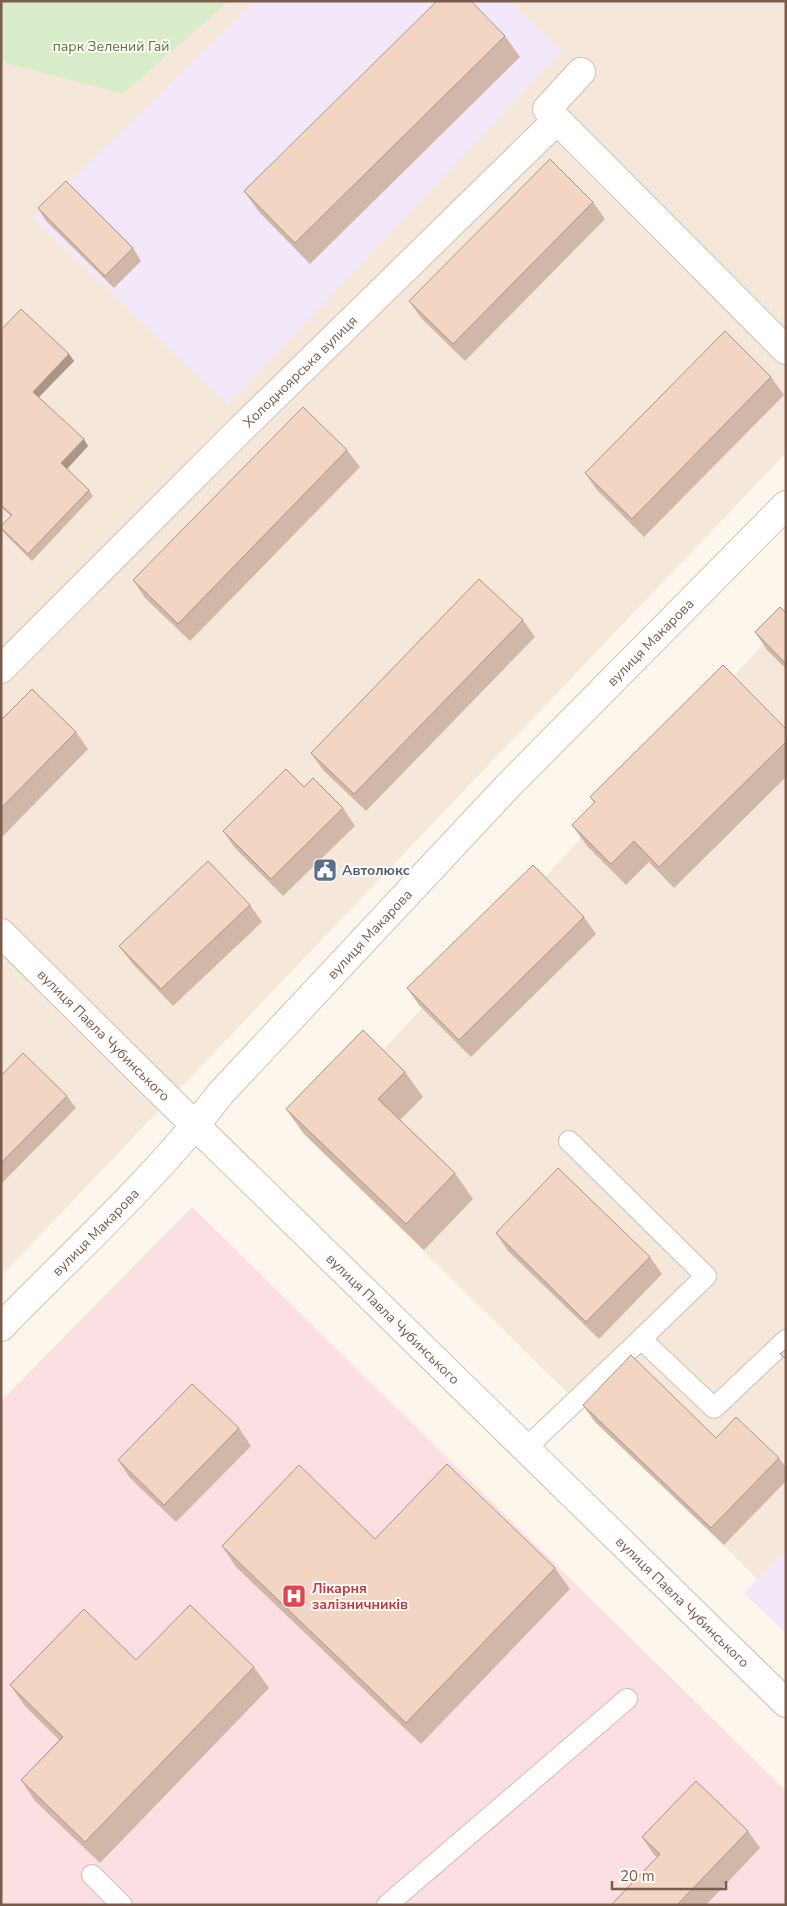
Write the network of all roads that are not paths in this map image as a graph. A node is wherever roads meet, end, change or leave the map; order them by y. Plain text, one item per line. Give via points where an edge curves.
1 (581, 72) dead end
2 (557, 120) junction
3 (786, 350) edge
4 (786, 505) edge
5 (1, 669) edge
6 (1, 933) edge
7 (196, 1126) junction
8 (569, 1141) dead end
9 (4, 1318) edge
10 (641, 1339) junction
11 (786, 1340) edge
12 (526, 1448) junction
13 (627, 1699) dead end
14 (786, 1703) edge
15 (92, 1875) dead end
16 (122, 1905) edge
17 (387, 1905) edge

1 - 2 street via 548,108
2 - 3 street
2 - 5 street, Холодноярська вулиця
4 - 7 street, вулиця Макарова via 506,788 220,1094
6 - 7 street, вулиця Павла Чубинського
7 - 9 street, вулиця Макарова via 164,1162
7 - 12 street, вулиця Павла Чубинського
8 - 10 lane via 706,1276
10 - 11 lane via 714,1408
10 - 12 lane
12 - 14 street, вулиця Павла Чубинського
13 - 17 lane
15 - 16 lane

